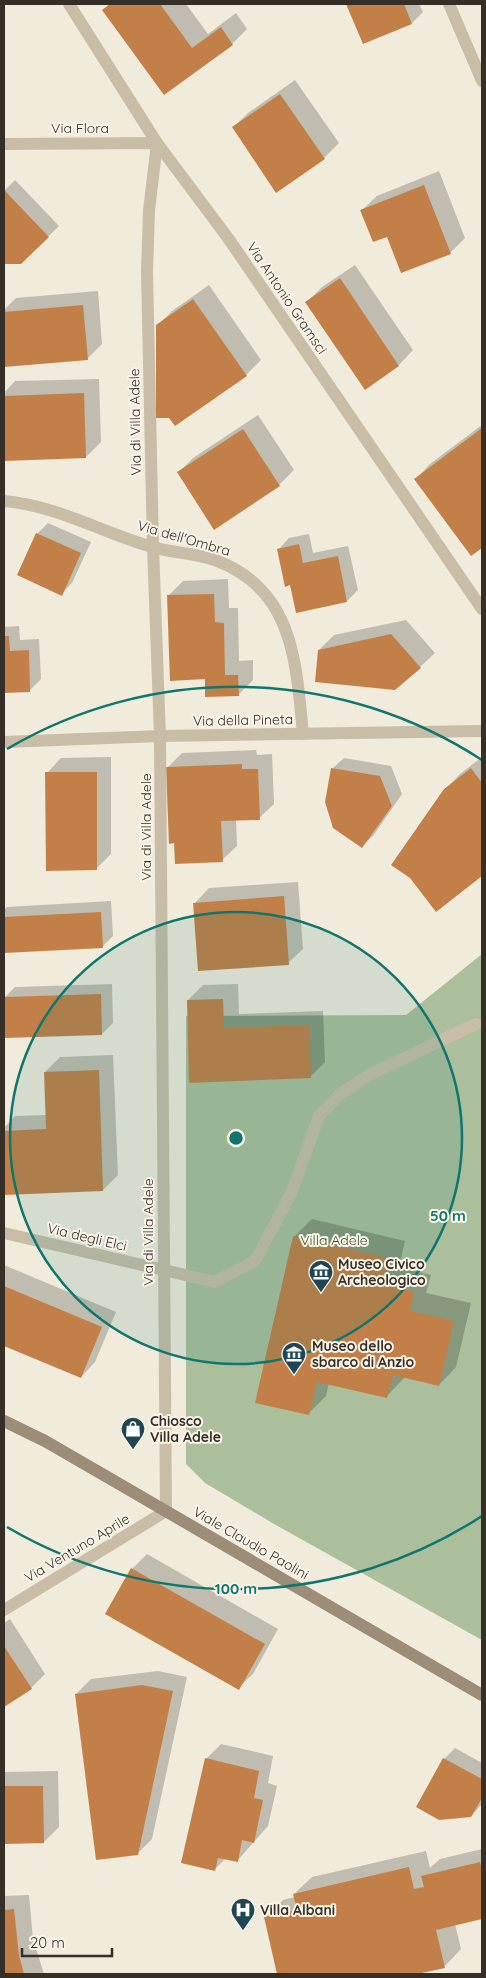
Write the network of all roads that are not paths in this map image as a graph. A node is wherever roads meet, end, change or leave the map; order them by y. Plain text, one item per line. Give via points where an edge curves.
1 (68, 4) edge
2 (449, 4) edge
3 (482, 81) edge
4 (156, 143) junction
5 (4, 144) edge
6 (4, 501) edge
7 (153, 547) junction
8 (482, 609) edge
9 (482, 731) edge
10 (303, 734) junction
11 (160, 736) junction
12 (4, 742) edge
13 (476, 1024) dead end
14 (4, 1233) edge
15 (164, 1270) junction
16 (4, 1421) edge
17 (166, 1511) junction
18 (4, 1610) edge
19 (482, 1695) edge

1 - 4 street, Via Antonio Gramsci
2 - 3 street
4 - 5 street, Via Flora
4 - 7 street, Via di Villa Adele via 147,251
4 - 8 street, Via Antonio Gramsci via 228,238
6 - 7 street, Via dell'Ombra via 59,512
7 - 10 street, Via dell'Ombra via 216,560 259,587 274,604 293,650
7 - 11 street, Via di Villa Adele
9 - 10 street, Via della Pineta
10 - 11 street, Via della Pineta
11 - 12 street, Via della Pineta
11 - 15 street, Via di Villa Adele
13 - 15 street, Via degli Elci via 369,1075 340,1094 319,1116 290,1194 255,1261 216,1282
14 - 15 street, Via degli Elci
15 - 17 street, Via di Villa Adele
16 - 17 street, Viale Claudio Paolini
17 - 18 street, Via Ventuno Aprile
17 - 19 street, Viale Claudio Paolini

